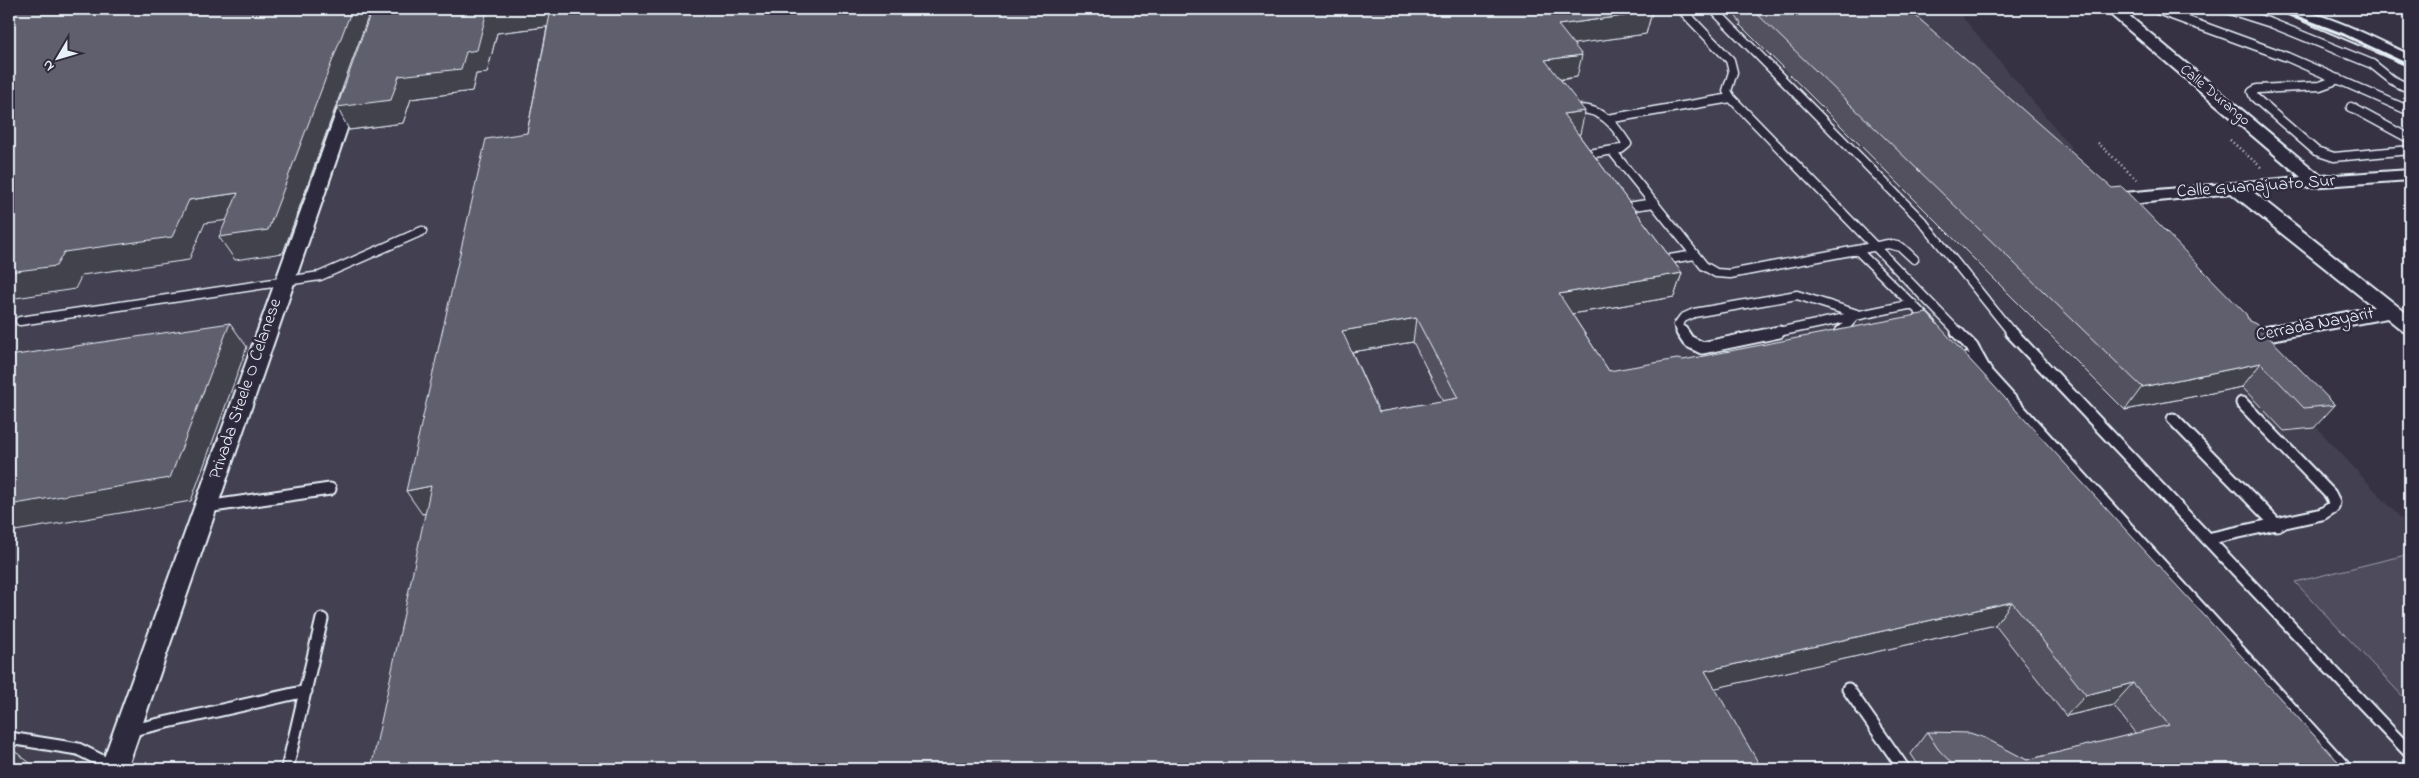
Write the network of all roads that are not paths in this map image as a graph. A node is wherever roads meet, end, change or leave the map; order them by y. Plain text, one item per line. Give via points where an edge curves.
1 (1681, 9) edge
2 (1713, 9) edge
3 (2112, 9) edge
4 (2155, 9) edge
5 (2227, 9) edge
6 (2288, 9) edge
7 (2410, 61) edge
8 (358, 74) edge
9 (2339, 79) junction
10 (2410, 89) edge
11 (1731, 98) junction
12 (2351, 107) dead end
13 (1577, 109) edge
14 (2410, 111) edge
15 (1607, 119) junction
16 (2410, 139) edge
17 (1612, 150) junction
18 (2410, 150) edge
19 (1588, 154) edge
20 (2410, 175) edge
21 (2318, 182) junction
22 (2235, 188) junction
23 (2096, 195) edge
24 (1655, 203) junction
25 (1626, 207) edge
26 (422, 231) dead end
27 (1876, 246) junction
28 (1858, 250) junction
29 (1695, 255) junction
30 (1914, 259) dead end
31 (1664, 260) edge
32 (284, 282) junction
33 (1913, 304) junction
34 (2391, 311) junction
35 (1857, 314) junction
36 (20, 321) dead end
37 (2410, 326) edge
38 (1939, 331) edge
39 (2239, 339) edge
40 (1827, 344) edge
41 (1958, 352) edge
42 (1988, 375) junction
43 (2242, 403) dead end
44 (2173, 419) dead end
45 (330, 489) dead end
46 (205, 507) junction
47 (2277, 525) junction
48 (2207, 538) junction
49 (322, 619) dead end
50 (1848, 689) dead end
51 (306, 691) junction
52 (125, 732) junction
53 (9, 738) edge
54 (2410, 753) edge
55 (113, 768) edge
56 (287, 769) edge
57 (1904, 769) edge
58 (2346, 769) edge

1 - 11 lane via 1730,60 1733,72 1727,91
2 - 48 lane via 1922,221 2015,337
3 - 21 street, Calle Durango
4 - 9 lane
5 - 10 lane via 2365,60
6 - 7 street
8 - 32 street, Privada Steele O Celanese
9 - 14 lane
9 - 18 lane via 2320,86 2257,89 2252,92 2325,156
11 - 15 lane
11 - 27 lane
12 - 16 lane
13 - 15 lane via 1594,108
15 - 17 lane via 1627,144 1625,148
17 - 19 lane
17 - 24 lane
20 - 21 street, Calle Guanajuato Sur
21 - 22 street, Calle Guanajuato Sur
22 - 23 street, Calle Guanajuato Sur via 2113,200
22 - 34 street
24 - 25 lane
24 - 29 lane
26 - 32 lane via 320,276
27 - 28 lane
27 - 30 lane via 1897,246
27 - 42 lane via 1972,347
28 - 29 lane via 1730,274 1710,270
28 - 33 lane
29 - 31 lane
32 - 36 lane
32 - 46 street, Privada Steele O Celanese
33 - 35 lane
33 - 38 lane
34 - 37 street
34 - 39 street, Cerrada Nayarit
35 - 35 lane via 1797,295 1694,313 1683,318 1678,325 1688,342 1702,348
35 - 40 lane via 1834,341
41 - 42 lane
42 - 58 lane
43 - 47 lane via 2330,494 2334,502 2330,511
44 - 47 lane
45 - 46 lane
46 - 52 street, Privada Steele O Celanese
47 - 48 lane
48 - 54 lane
49 - 51 lane
50 - 57 lane
51 - 52 lane
51 - 56 lane
52 - 55 street, Privada Steele O Celanese
53 - 55 lane via 78,749

